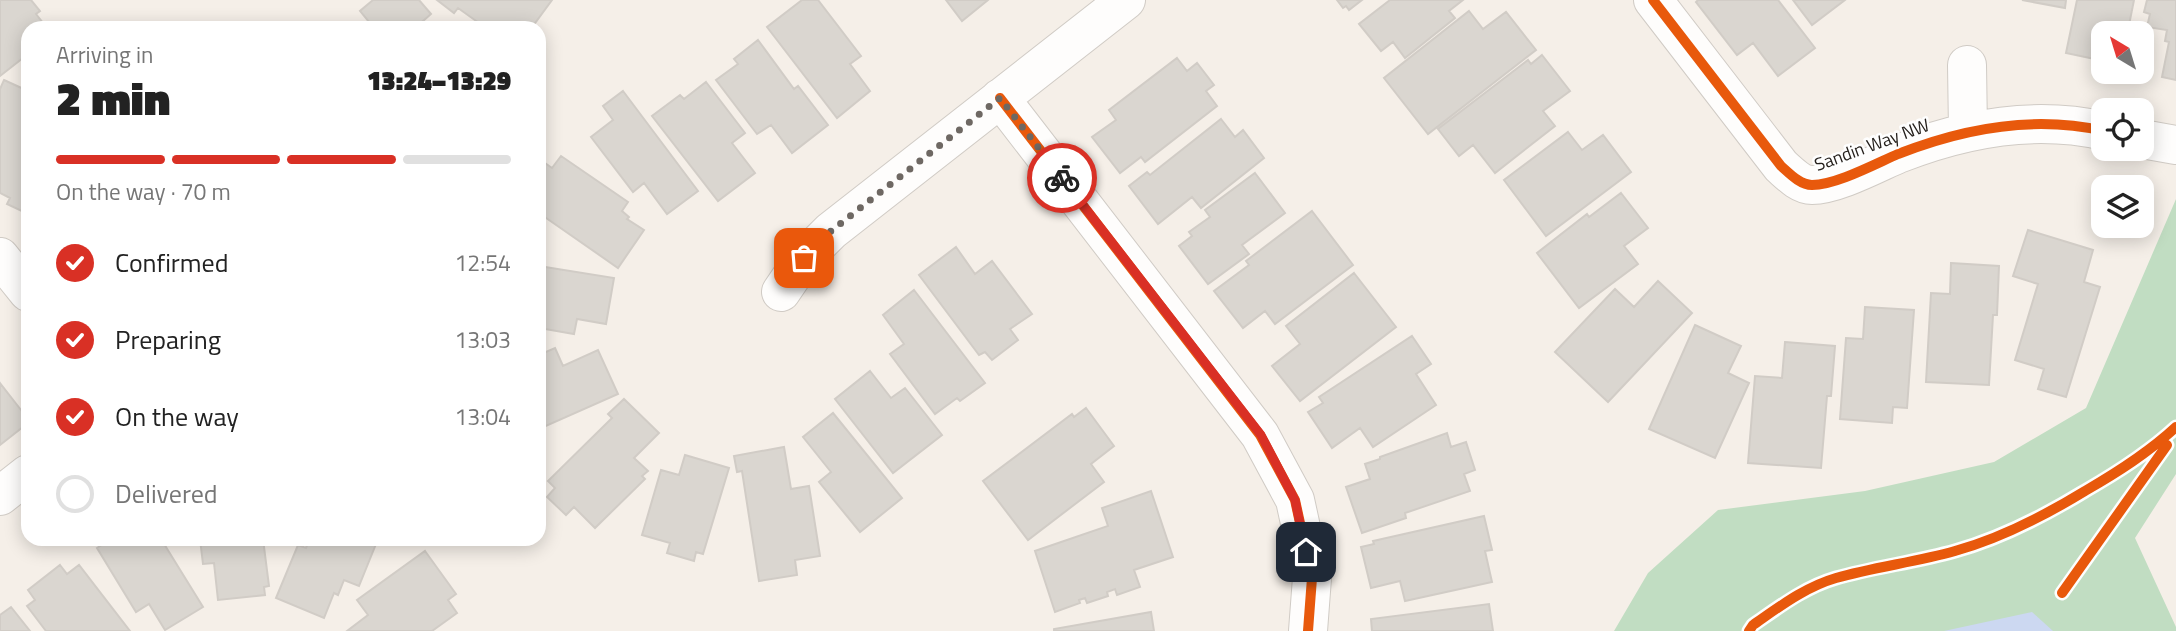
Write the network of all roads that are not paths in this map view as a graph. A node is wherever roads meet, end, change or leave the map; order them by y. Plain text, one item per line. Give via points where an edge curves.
1 (1126, 0) edge
2 (1653, 0) edge
3 (1967, 65) dead end
4 (1000, 98) junction
5 (2091, 129) edge
6 (1968, 131) junction
7 (2154, 141) edge
8 (2176, 145) edge
9 (0, 257) edge
10 (21, 283) edge
11 (781, 292) dead end
12 (21, 480) edge
13 (0, 496) edge
14 (1308, 631) edge

1 - 4 street
2 - 6 street, Sandin Way NW via 1781,166 1810,185
3 - 6 street
4 - 11 street via 831,231 804,258
4 - 14 street via 1261,435 1295,500 1311,578
5 - 6 street, Sandin Way NW via 2061,123
7 - 8 street
9 - 10 street
12 - 13 street

